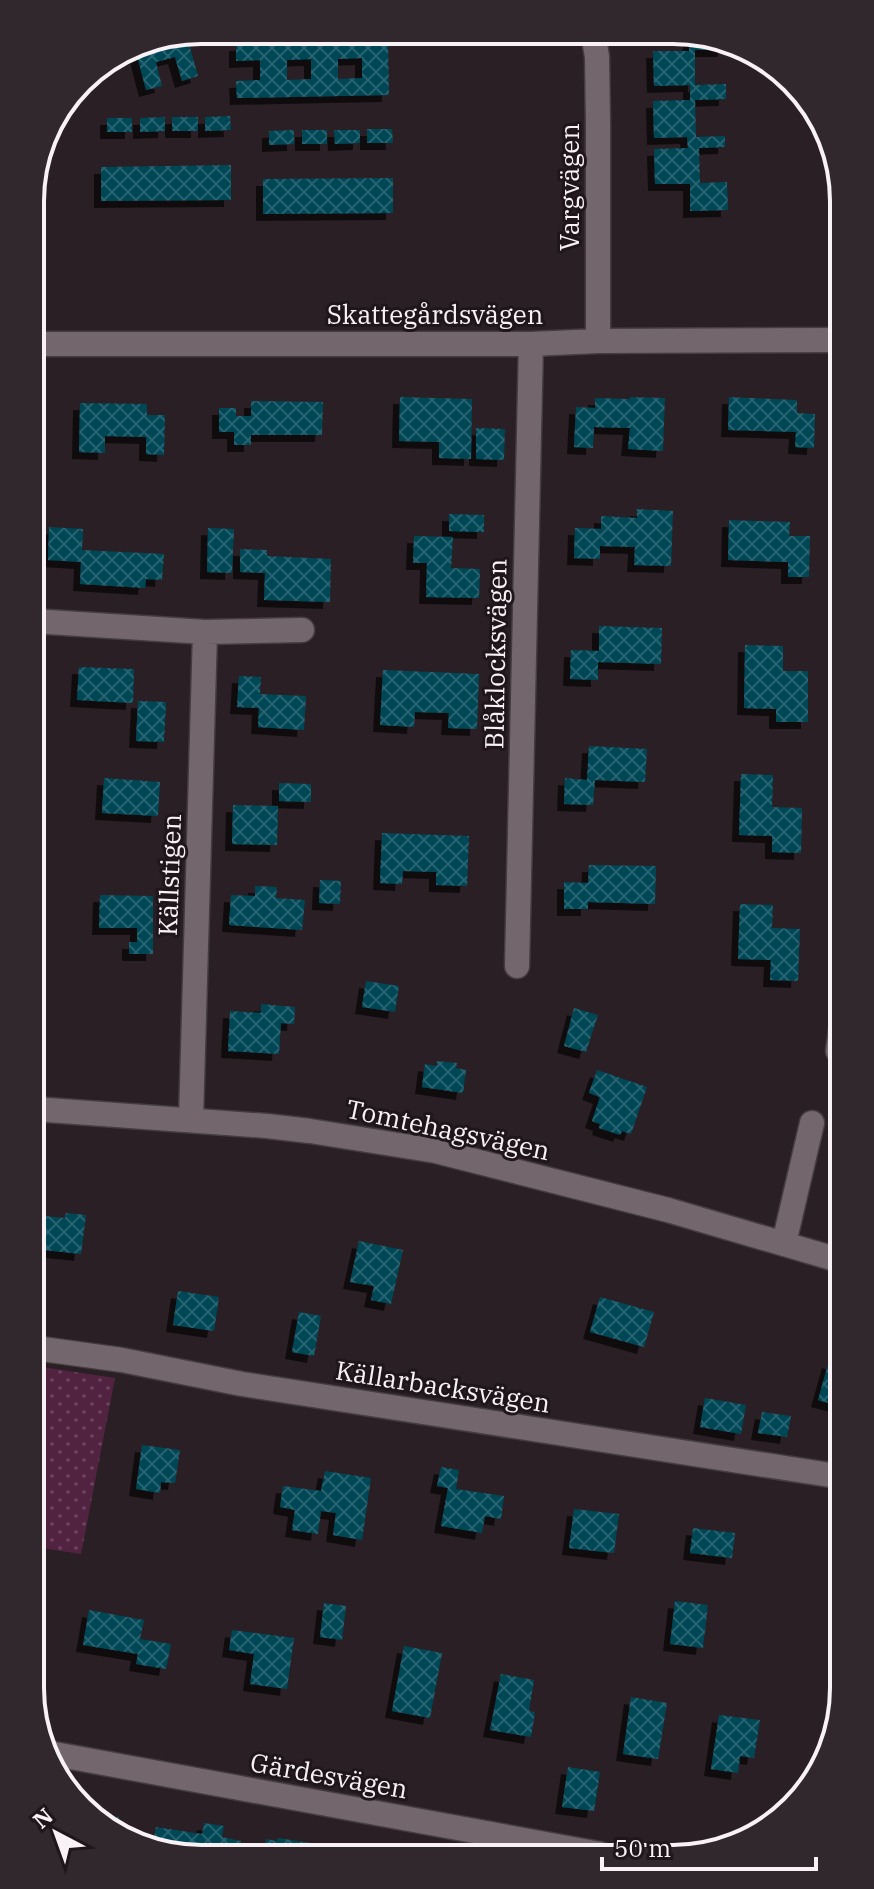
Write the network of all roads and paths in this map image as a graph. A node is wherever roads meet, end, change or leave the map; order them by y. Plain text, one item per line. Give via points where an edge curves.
1 (595, 44) edge
2 (830, 340) edge
3 (598, 341) junction
4 (44, 344) edge
5 (531, 344) junction
6 (44, 622) edge
7 (302, 630) dead end
8 (205, 632) junction
9 (517, 966) dead end
10 (44, 1110) edge
11 (191, 1119) junction
12 (812, 1123) dead end
13 (784, 1243) junction
14 (830, 1257) edge
15 (44, 1349) edge
16 (830, 1475) edge
17 (59, 1755) edge
18 (551, 1845) edge

1 - 3 street, Vargvägen
2 - 3 street, Skattegårdsvägen
3 - 5 street, Skattegårdsvägen
4 - 5 street, Skattegårdsvägen
5 - 9 street, Blåklocksvägen
6 - 8 street
7 - 8 street
8 - 11 street, Källstigen
10 - 11 street, Tomtehagsvägen
11 - 13 street, Tomtehagsvägen via 436,1151
12 - 13 street
13 - 14 street, Tomtehagsvägen
15 - 16 street, Källarbacksvägen
17 - 18 street, Gärdesvägen

